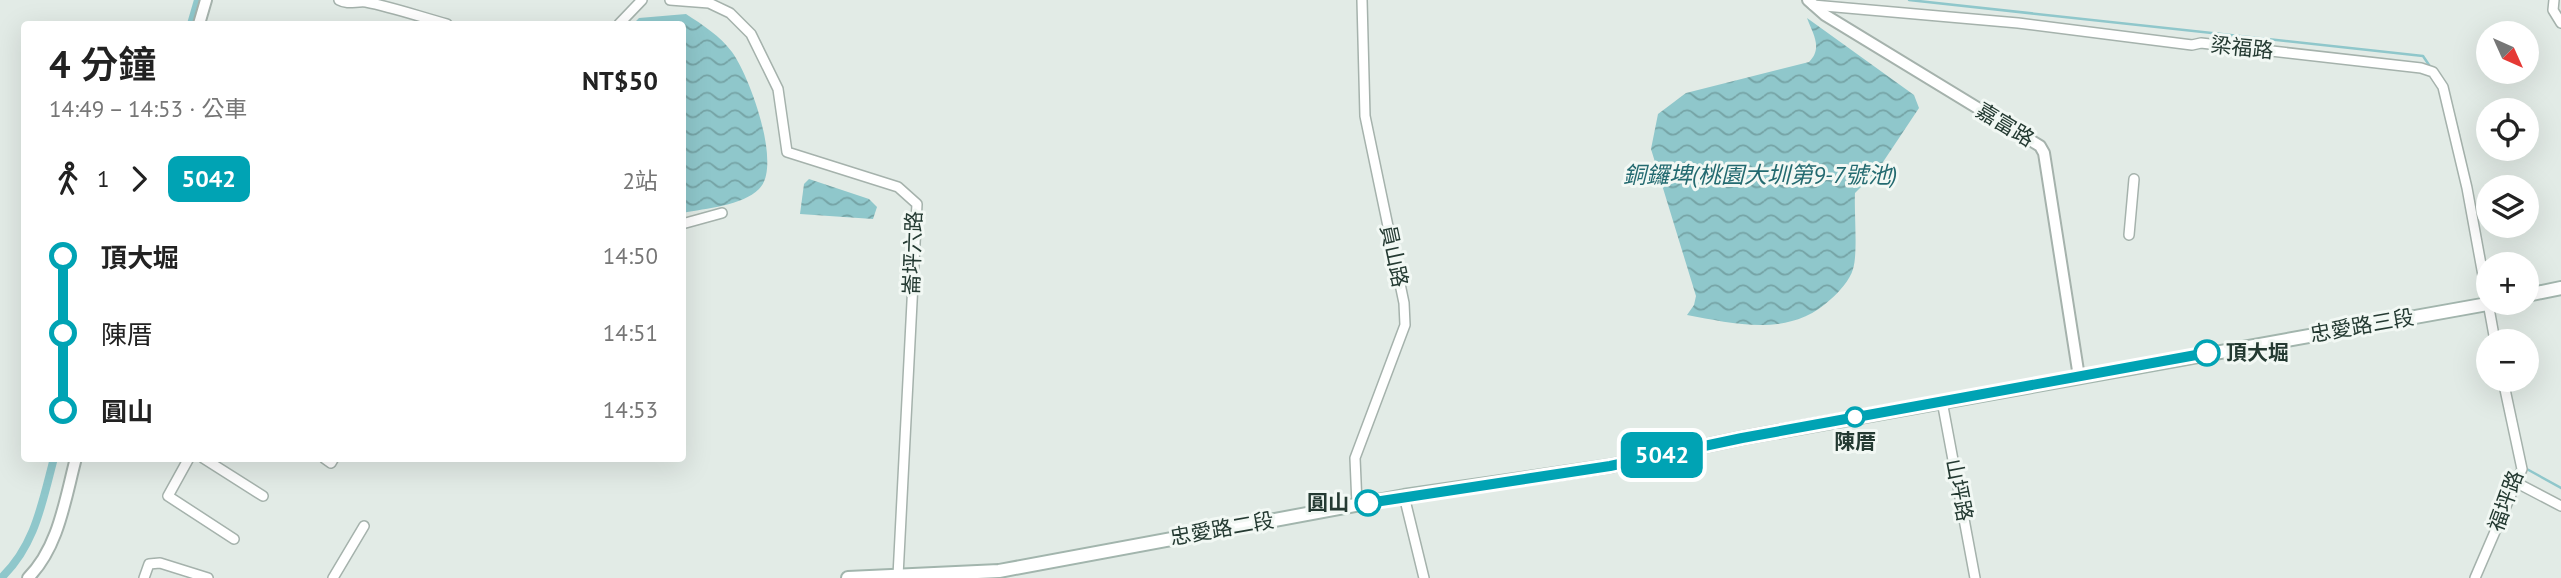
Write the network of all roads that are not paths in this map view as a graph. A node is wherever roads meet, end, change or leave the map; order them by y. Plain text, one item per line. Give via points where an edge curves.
1 (206, 0) edge
2 (339, 0) edge
3 (642, 0) edge
4 (670, 0) edge
5 (1362, 0) edge
6 (2554, 0) edge
7 (1810, 3) edge
8 (200, 21) edge
9 (425, 21) edge
10 (622, 21) edge
11 (2561, 23) edge
12 (2134, 179) dead end
13 (722, 213) dead end
14 (686, 222) edge
15 (2129, 234) dead end
16 (2480, 252) edge
17 (2561, 288) edge
18 (2539, 293) edge
19 (2476, 306) edge
20 (2079, 377) junction
21 (2506, 392) edge
22 (1942, 401) junction
23 (75, 462) edge
24 (187, 462) edge
25 (209, 462) edge
26 (2517, 483) junction
27 (263, 496) dead end
28 (1404, 496) junction
29 (1357, 505) junction
30 (2561, 506) edge
31 (364, 526) dead end
32 (234, 539) dead end
33 (1000, 575) edge
34 (898, 576) junction
35 (885, 577) edge
36 (28, 578) edge
37 (144, 578) edge
38 (208, 578) edge
39 (333, 578) edge
40 (848, 578) edge
41 (1424, 578) edge
42 (1975, 578) edge
43 (2475, 578) edge

1 - 8 street
2 - 9 street via 382,6
3 - 10 street
4 - 34 street, 崙坪六路 via 709,3 730,13 751,34 778,89 787,152 898,187 917,204
5 - 29 street, 員山路 via 1366,116 1405,325 1355,458
6 - 11 street via 2553,10
7 - 16 street, 梁福路 via 2433,72 2443,87
7 - 20 street, 嘉富路 via 2040,146
12 - 15 street
13 - 14 street
17 - 18 main road
19 - 20 main road, 忠愛路三段
20 - 22 main road, 忠愛路三段
21 - 26 street, 福坪路 via 2522,469
22 - 28 main road, 忠愛路二段 via 1610,466
22 - 42 street, 山坪路
23 - 36 street via 54,537
24 - 32 street via 167,496
25 - 27 street
26 - 30 street
26 - 43 street, 福坪路
28 - 29 main road, 忠愛路二段
28 - 41 street
29 - 33 main road, 忠愛路二段
31 - 39 street
33 - 34 main road, 忠愛路二段
34 - 35 main road, 忠愛路二段
35 - 40 main road, 忠愛路二段
37 - 38 street via 149,564 160,563

